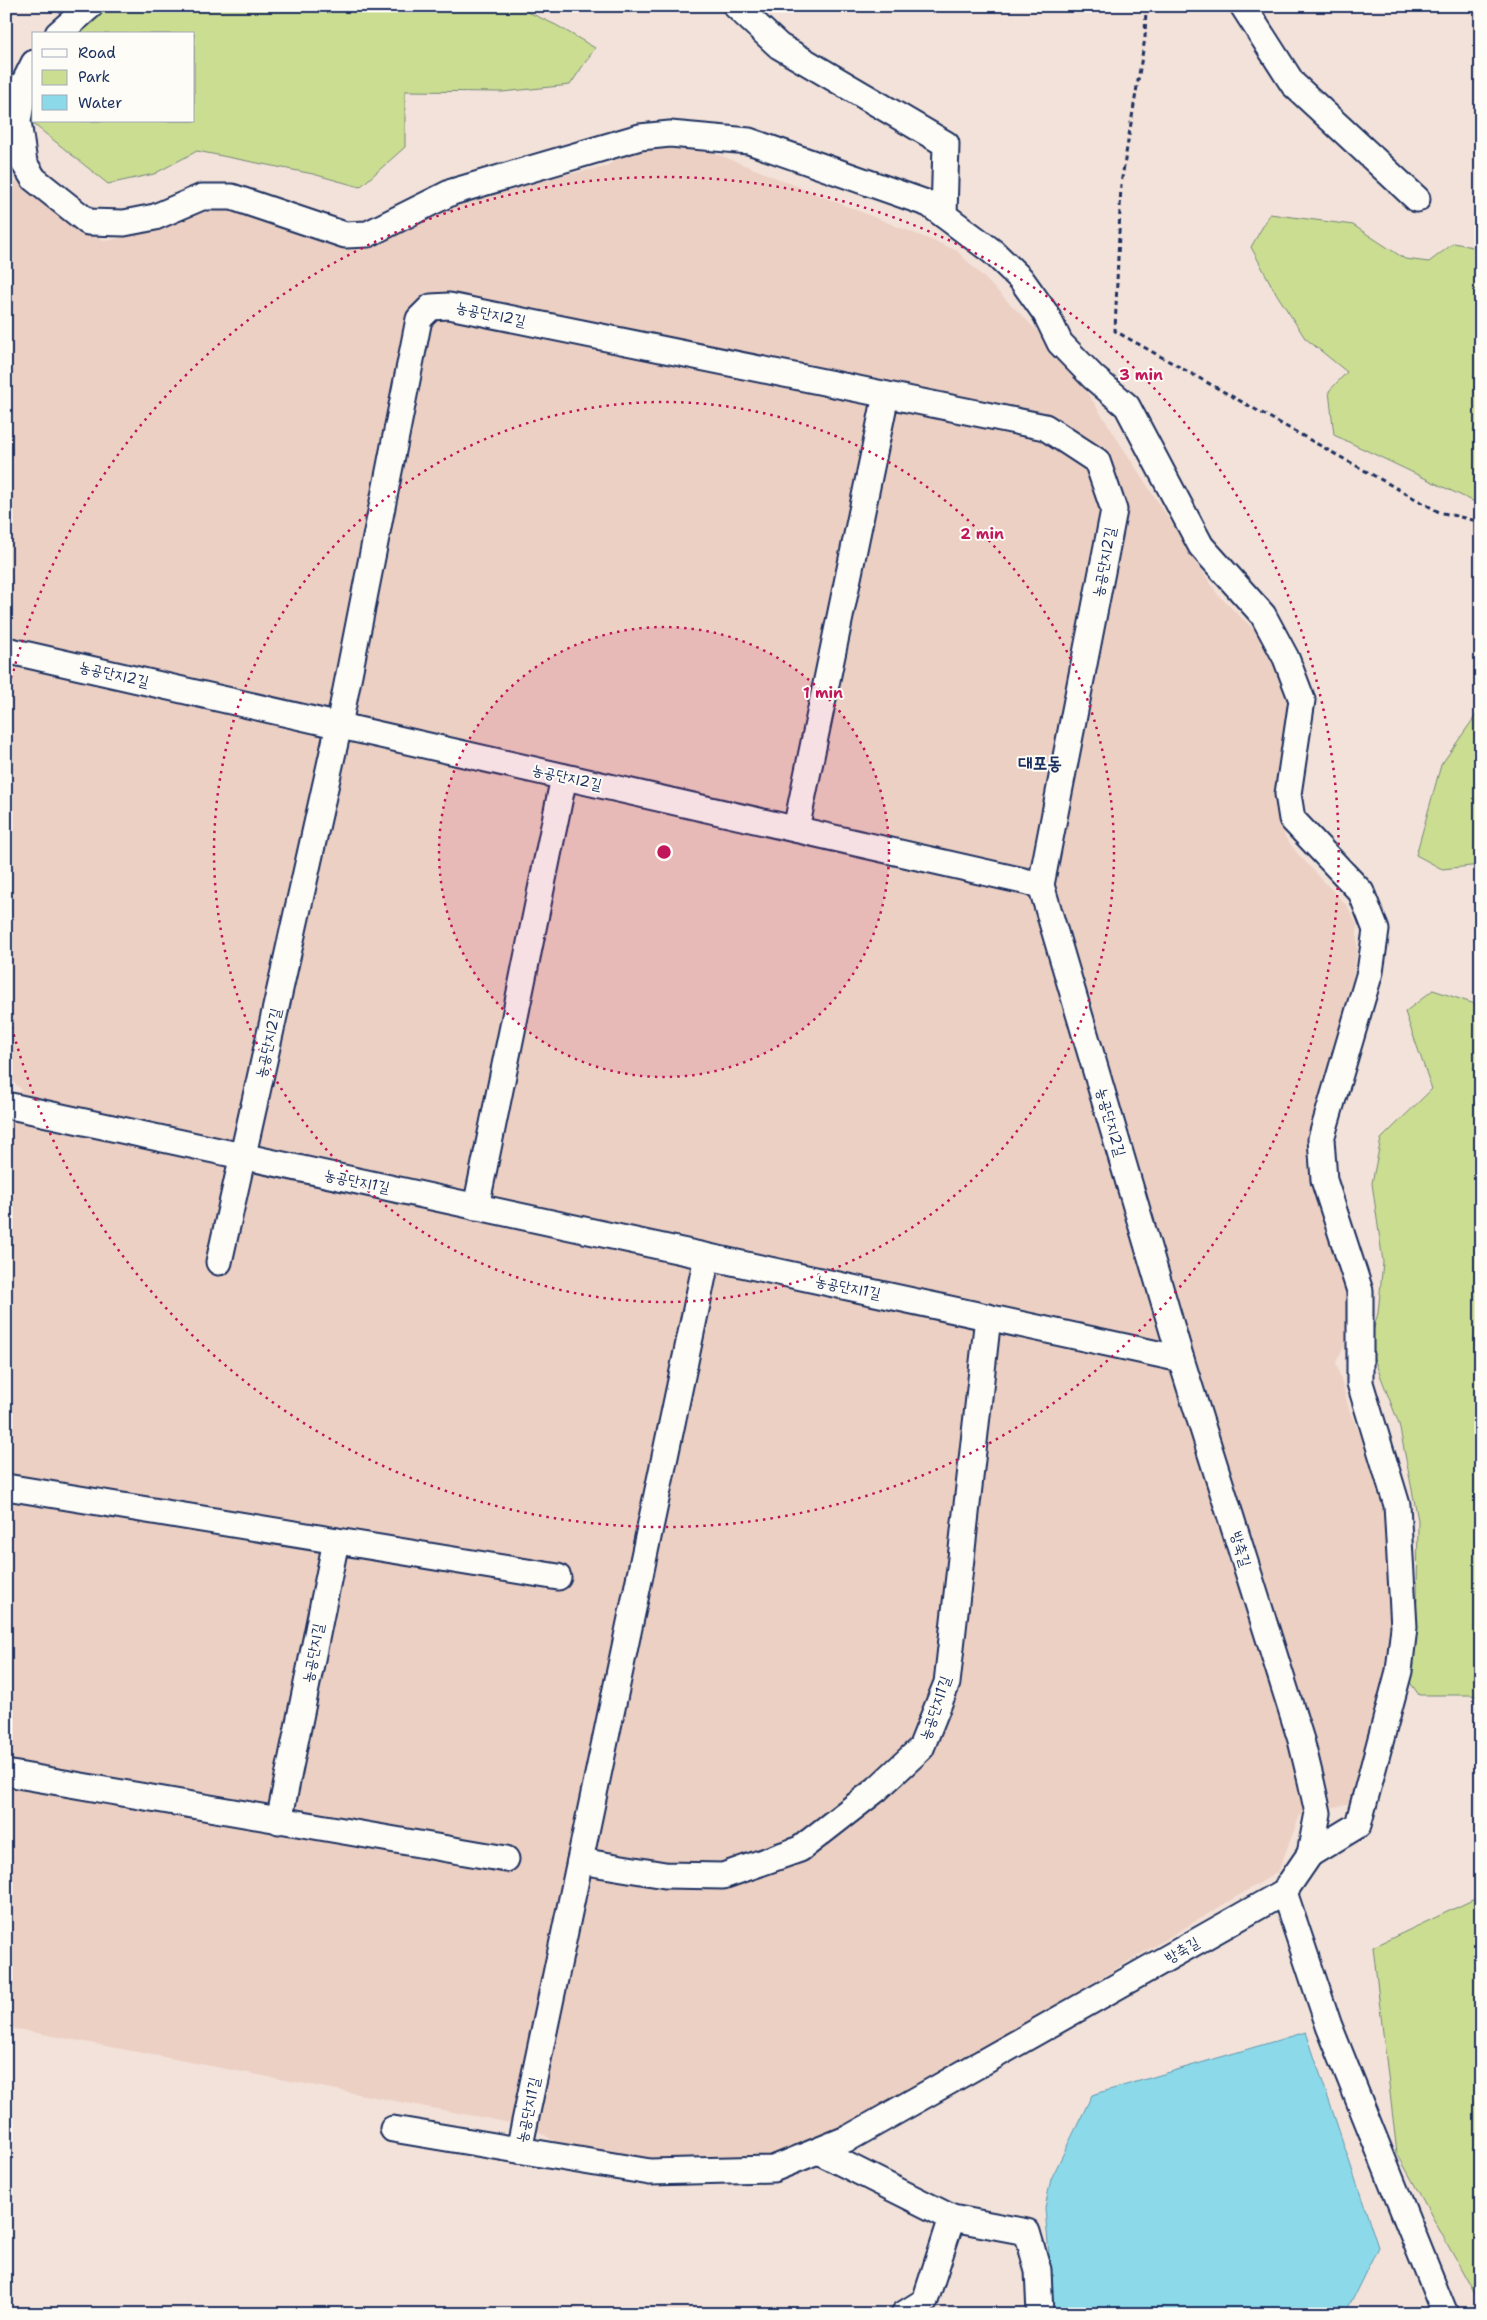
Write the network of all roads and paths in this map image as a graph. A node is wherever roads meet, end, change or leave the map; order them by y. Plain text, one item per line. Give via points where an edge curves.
1 (90, 6) edge
2 (736, 6) edge
3 (1146, 6) edge
4 (1243, 6) edge
5 (60, 32) edge
6 (32, 67) edge
7 (1417, 199) dead end
8 (944, 215) junction
9 (886, 395) junction
10 (1481, 522) edge
11 (6, 650) edge
12 (339, 725) junction
13 (564, 776) junction
14 (796, 829) junction
15 (1041, 885) junction
16 (6, 1105) edge
17 (243, 1156) junction
18 (476, 1207) junction
19 (707, 1257) junction
20 (219, 1262) dead end
21 (988, 1317) junction
22 (1181, 1359) junction
23 (6, 1487) edge
24 (336, 1541) junction
25 (558, 1577) dead end
26 (6, 1774) edge
27 (279, 1821) junction
28 (1310, 1854) junction
29 (506, 1860) dead end
30 (580, 1861) junction
31 (1284, 1892) junction
32 (393, 2129) dead end
33 (520, 2150) junction
34 (818, 2151) junction
35 (952, 2218) junction
36 (904, 2314) edge
37 (1040, 2314) edge
38 (1445, 2314) edge

1 - 5 street
2 - 8 street via 779,46 946,144
3 - 10 path via 1145,38 1121,184 1115,331 1439,512
4 - 7 street via 1293,84
6 - 8 street via 25,81 18,121 24,163 34,179 88,222 124,223 156,217 202,197 232,197 344,235 368,234 452,192 640,137 670,134 749,141 929,204
8 - 28 street via 993,252 1021,279 1046,314 1060,343 1127,406 1200,546 1263,615 1286,658 1302,700 1288,794 1292,819 1361,892 1376,930 1370,972 1320,1139 1324,1180 1360,1291 1360,1382 1397,1505 1404,1627 1399,1671 1358,1826
9 - 12 street, 농공단지2길 via 449,306 431,307 419,319
9 - 14 street
9 - 15 street, 농공단지2길 via 1046,428 1097,461 1114,510
11 - 12 street, 농공단지2길
12 - 13 street, 농공단지2길
12 - 17 street, 농공단지2길
13 - 14 street, 농공단지2길
13 - 18 street
14 - 15 street, 농공단지2길
15 - 22 street, 농공단지2길
16 - 17 street, 농공단지1길
17 - 18 street, 농공단지1길
17 - 20 street, 농공단지2길
18 - 19 street, 농공단지1길
19 - 21 street, 농공단지1길
19 - 30 street, 농공단지1길
21 - 22 street, 농공단지1길
21 - 30 street, 농공단지1길 via 947,1683 921,1748 877,1789 800,1849 722,1876 665,1875
22 - 28 street, 방축길 via 1301,1740 1318,1814
23 - 24 street
24 - 25 street
24 - 27 street, 농공단지길
26 - 27 street
27 - 29 street
28 - 31 street, 방축길
30 - 33 street, 농공단지1길
31 - 34 street, 방축길 via 849,2138
31 - 38 street via 1330,2026
32 - 33 street
33 - 34 street, 농공단지1길 via 650,2172 773,2169
34 - 35 street
35 - 36 street via 925,2302
35 - 37 street via 1027,2232 1038,2270

